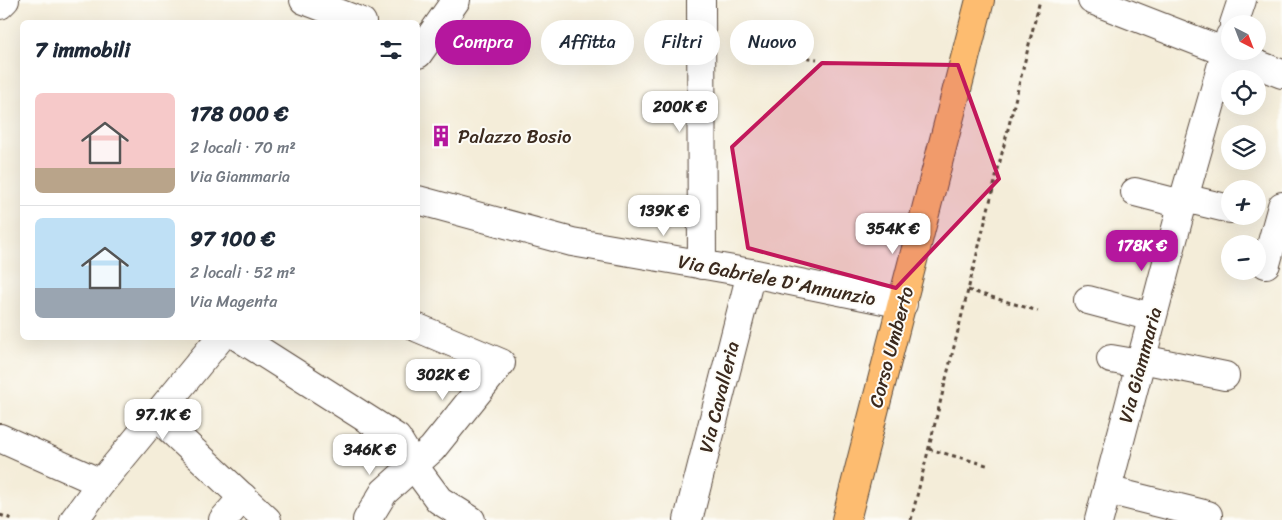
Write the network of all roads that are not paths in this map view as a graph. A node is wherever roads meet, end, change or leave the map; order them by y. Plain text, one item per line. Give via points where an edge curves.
1 (5, 0) edge
2 (304, 0) edge
3 (456, 0) edge
4 (701, 0) edge
5 (980, 0) edge
6 (1092, 0) edge
7 (1242, 0) edge
8 (0, 5) edge
9 (1237, 15) edge
10 (357, 20) edge
11 (1221, 43) edge
12 (420, 47) edge
13 (1223, 60) edge
14 (1255, 60) edge
15 (1282, 74) edge
16 (1135, 192) dead end
17 (420, 201) edge
18 (1183, 201) junction
19 (1221, 207) edge
20 (1272, 214) edge
21 (1266, 264) dead end
22 (702, 265) junction
23 (751, 273) junction
24 (1088, 300) dead end
25 (903, 304) junction
26 (1152, 317) junction
27 (420, 329) edge
28 (218, 340) edge
29 (243, 340) edge
30 (1111, 360) dead end
31 (1141, 361) junction
32 (1225, 376) dead end
33 (156, 416) junction
34 (0, 438) edge
35 (414, 466) junction
36 (101, 483) junction
37 (1107, 490) junction
38 (243, 497) junction
39 (1208, 515) dead end
40 (74, 520) edge
41 (223, 520) edge
42 (267, 520) edge
43 (368, 520) edge
44 (471, 520) edge
45 (688, 520) edge
46 (846, 520) edge
47 (1099, 520) edge

1 - 8 street
2 - 10 street
3 - 12 street
4 - 22 street
5 - 25 main road, Corso Umberto
6 - 11 street
7 - 9 street
13 - 18 street, Via Giammaria
14 - 15 street
16 - 18 street
17 - 22 street, Via Gabriele D'Annunzio via 572,242
18 - 19 street
18 - 26 street, Via Giammaria
20 - 21 street
22 - 23 street, Via Gabriele D'Annunzio
23 - 25 street, Via Gabriele D'Annunzio
23 - 45 street, Via Cavalleria
24 - 26 street
25 - 46 main road, Corso Umberto
26 - 31 street, Via Giammaria
27 - 35 street via 501,363 432,449
28 - 33 street
29 - 35 street via 397,438
30 - 31 street
31 - 32 street
31 - 37 street, Via Giammaria
33 - 36 street
33 - 38 street
34 - 36 street
35 - 43 street via 384,492
35 - 44 street via 439,500
36 - 40 street
37 - 39 street
37 - 47 street, Via Giammaria
38 - 41 street
38 - 42 street

